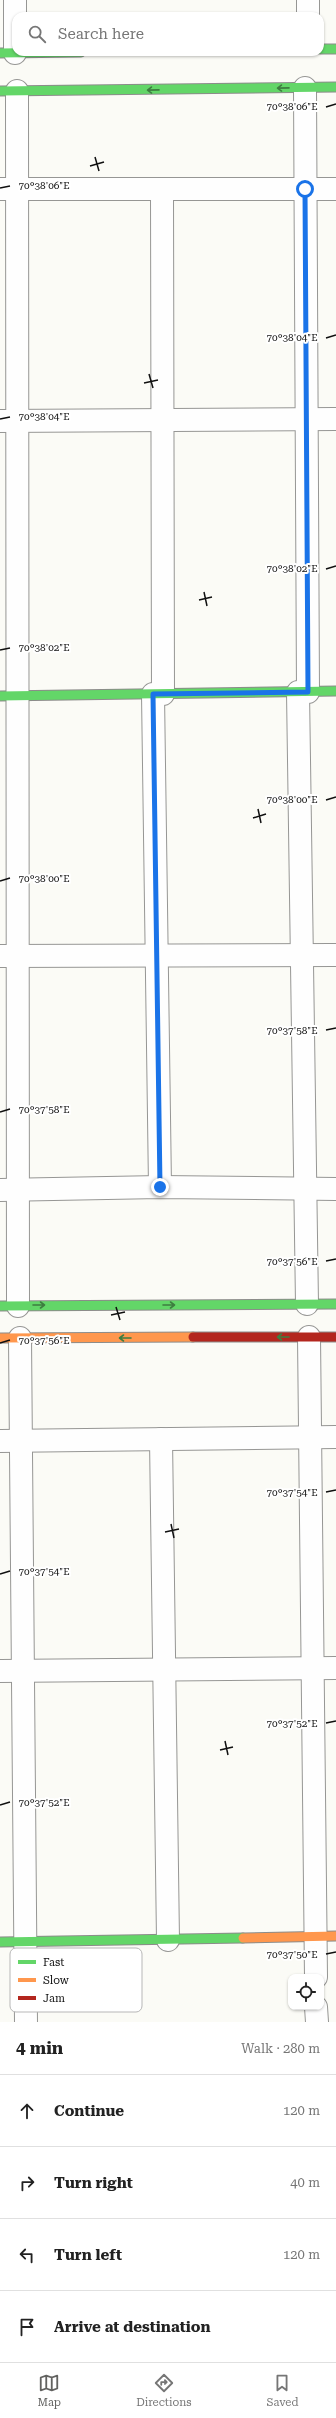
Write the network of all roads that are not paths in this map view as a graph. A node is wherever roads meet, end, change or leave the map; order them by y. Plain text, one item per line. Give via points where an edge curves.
1 (15, 0) edge
2 (308, 0) edge
3 (13, 12) edge
4 (308, 12) edge
5 (12, 23) edge
6 (324, 49) edge
7 (336, 49) edge
8 (8, 53) edge
9 (336, 87) edge
10 (305, 88) junction
11 (8, 91) edge
12 (8, 189) edge
13 (162, 189) junction
14 (305, 189) junction
15 (336, 189) edge
16 (162, 420) junction
17 (307, 420) junction
18 (336, 420) edge
19 (8, 421) edge
20 (336, 691) edge
21 (303, 692) junction
22 (158, 694) junction
23 (9, 696) edge
24 (157, 955) junction
25 (302, 955) junction
26 (336, 955) edge
27 (9, 956) edge
28 (160, 1187) junction
29 (305, 1189) junction
30 (336, 1189) edge
31 (9, 1190) edge
32 (307, 1304) junction
33 (336, 1304) edge
34 (9, 1306) edge
35 (309, 1337) junction
36 (336, 1337) edge
37 (10, 1338) edge
38 (336, 1436) edge
39 (310, 1437) junction
40 (161, 1439) junction
41 (11, 1441) edge
42 (336, 1668) edge
43 (164, 1669) junction
44 (313, 1669) junction
45 (23, 1670) junction
46 (0, 1671) edge
47 (326, 1937) edge
48 (168, 1940) junction
49 (0, 1942) edge
50 (25, 1942) junction
51 (25, 1948) edge
52 (317, 1974) edge
53 (316, 2010) edge
54 (26, 2012) edge
55 (26, 2022) edge
56 (317, 2022) edge

1 - 3 street
2 - 4 street
5 - 8 street
6 - 7 street
9 - 10 street
10 -> 11 street
10 - 14 street
11 - 12 street
12 - 13 street
12 - 19 street
13 - 14 street
13 - 16 street
14 - 15 street
14 - 17 street
16 - 17 street
16 - 19 street
16 - 22 street
17 - 18 street
17 - 21 street
19 - 23 street
20 - 21 street
21 - 22 street
21 - 25 street
22 - 23 street
22 - 24 street
23 - 27 street
24 - 25 street
24 - 27 street
24 - 28 street
25 - 26 street
25 - 29 street
27 - 31 street
28 - 29 street
28 - 31 street
29 - 30 street
29 - 32 street
31 - 34 street
32 - 33 street
34 -> 32 street
35 - 36 street
35 -> 37 street
35 - 39 street
37 - 41 street
38 - 39 street
39 - 40 street
39 - 44 street
40 - 41 street
40 - 43 street
41 - 45 street
42 - 44 street
43 - 44 street
43 - 45 street
43 - 48 street
44 - 47 street
45 - 46 street
45 - 50 street
47 - 48 street
47 - 52 street
48 - 50 street
49 - 50 street
50 - 51 street
53 - 56 street
54 - 55 street

